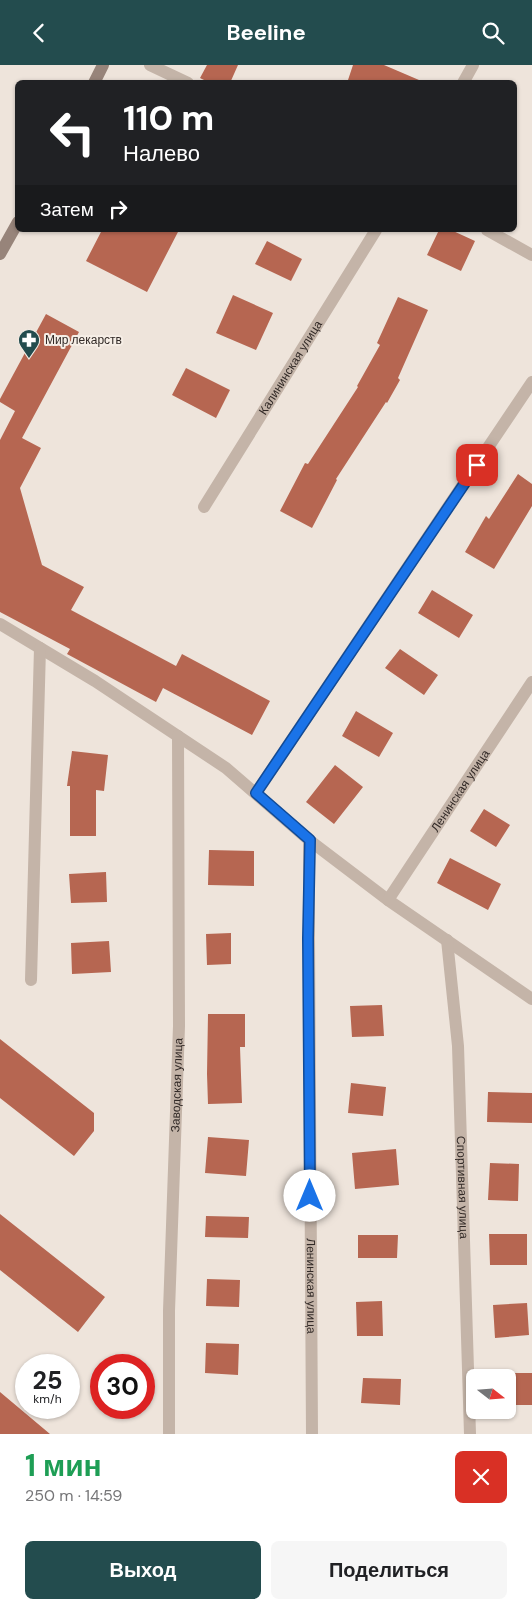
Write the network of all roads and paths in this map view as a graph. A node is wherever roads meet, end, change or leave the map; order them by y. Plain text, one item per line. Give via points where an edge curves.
1 (103, 65) edge
2 (150, 65) edge
3 (474, 65) edge
4 (96, 80) edge
5 (182, 80) edge
6 (465, 80) edge
7 (15, 227) edge
8 (375, 232) edge
9 (491, 232) edge
10 (0, 254) edge
11 (532, 255) edge
12 (532, 383) edge
13 (204, 507) dead end
14 (0, 624) edge
15 (40, 648) junction
16 (532, 682) edge
17 (178, 736) junction
18 (256, 793) junction
19 (310, 840) junction
20 (388, 901) junction
21 (447, 941) junction
22 (31, 980) dead end
23 (532, 999) edge
24 (169, 1434) edge
25 (312, 1434) edge
26 (470, 1434) edge

1 - 4 main road
2 - 5 street
3 - 6 street
7 - 10 main road
8 - 13 street, Калининская улица
9 - 11 street
12 - 18 street
14 - 15 street
15 - 17 street
15 - 22 street
16 - 20 street, Ленинская улица
17 - 18 street
17 - 24 street, Заводская улица via 179,1026 169,1311
18 - 19 street
19 - 20 street
19 - 25 street, Ленинская улица
20 - 21 street
21 - 23 street
21 - 26 street, Спортивная улица via 458,1046

